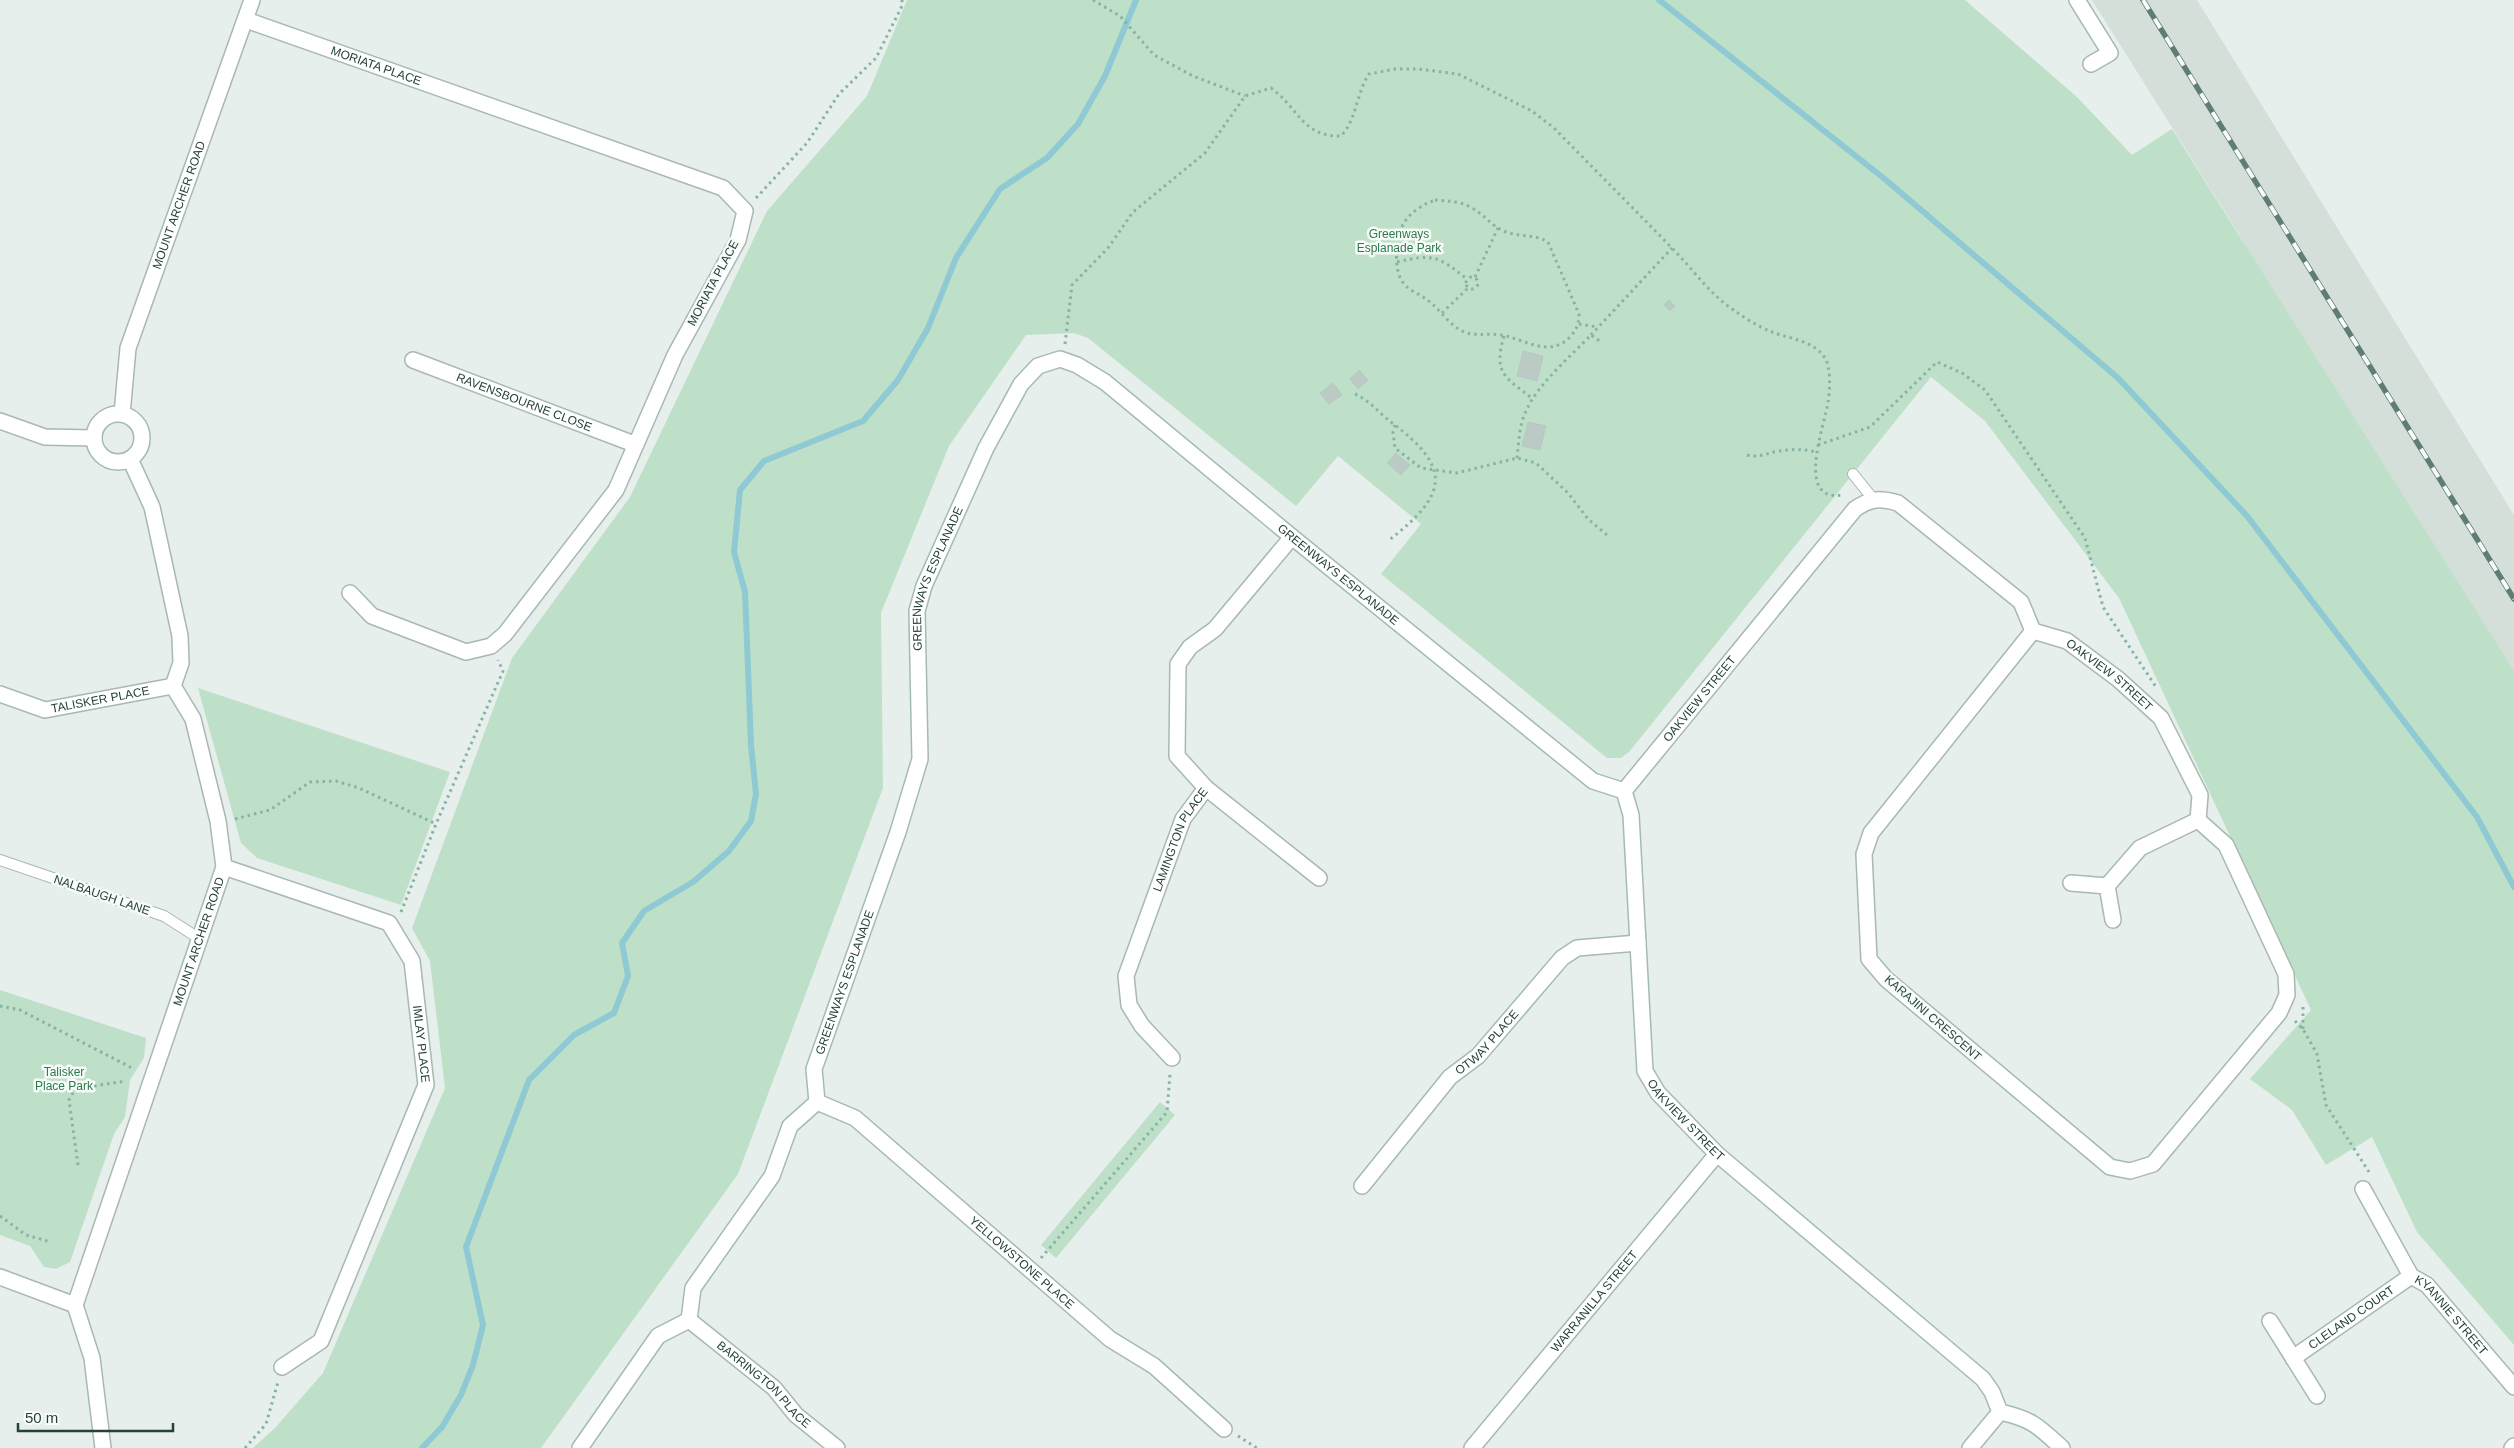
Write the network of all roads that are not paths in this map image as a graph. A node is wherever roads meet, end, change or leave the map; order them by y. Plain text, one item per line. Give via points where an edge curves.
1 (252, 0) edge
2 (2077, 0) edge
3 (246, 20) junction
4 (2091, 64) dead end
5 (414, 360) dead end
6 (122, 414) junction
7 (0, 421) edge
8 (94, 438) junction
9 (634, 444) junction
10 (130, 459) junction
11 (1853, 474) dead end
12 (1871, 500) junction
13 (1292, 537) junction
14 (350, 593) dead end
15 (2033, 631) junction
16 (173, 686) junction
17 (0, 694) edge
18 (1206, 788) junction
19 (1624, 791) junction
20 (2198, 820) junction
21 (0, 860) edge
22 (224, 867) junction
23 (1319, 878) dead end
24 (2072, 883) dead end
25 (2107, 886) junction
26 (2113, 920) dead end
27 (200, 939) junction
28 (1638, 943) junction
29 (1172, 1058) road end
30 (817, 1102) junction
31 (1717, 1154) junction
32 (1362, 1186) dead end
33 (2363, 1189) road end
34 (2411, 1276) junction
35 (0, 1277) edge
36 (76, 1305) junction
37 (689, 1320) junction
38 (2270, 1322) dead end
39 (2293, 1358) junction
40 (282, 1367) road end
41 (2514, 1387) edge
42 (2317, 1396) dead end
43 (2000, 1412) junction
44 (1224, 1430) dead end
45 (103, 1448) edge
46 (580, 1448) edge
47 (837, 1448) edge
48 (1472, 1448) edge
49 (1970, 1448) edge
50 (2062, 1448) edge

1 - 3 street, MOUNT ARCHER ROAD
2 - 4 street via 2110,53
3 - 6 street, MOUNT ARCHER ROAD via 128,348
3 - 9 street, MORIATA PLACE via 723,188 745,211 738,240 674,355
5 - 9 street, RAVENSBOURNE CLOSE
6 - 8 street via 108,416 101,421
6 - 10 street via 131,417 141,430 141,446
7 - 8 street via 44,437
8 - 10 street via 97,450 109,460
9 - 14 street, MORIATA PLACE via 616,490 505,634 491,646 466,652 372,616
10 - 16 street via 152,506 180,636 181,663
11 - 12 lane
12 - 15 street via 1881,498 1898,503 2020,602
12 - 19 street, OAKVIEW STREET via 1855,509
13 - 18 street, LAMINGTON PLACE via 1215,629 1190,647 1178,664 1177,756
13 - 19 street, GREENWAYS ESPLANADE via 1593,781
13 - 30 street, GREENWAYS ESPLANADE via 1105,382 1076,365 1060,359 1038,366 1021,384 986,448 924,586 917,611 920,759 898,832 814,1069
15 - 20 street, OAKVIEW STREET via 2067,641 2118,679 2161,718 2200,795
15 - 20 street, KARAJINI CRESCENT via 1870,834 1864,854 1869,959 1886,980 2110,1167 2130,1172 2153,1164 2279,1013 2287,995 2286,974 2226,845
16 - 17 street, TALISKER PLACE via 45,710
16 - 22 street, MOUNT ARCHER ROAD via 193,719 218,821
18 - 23 street
18 - 29 street, LAMINGTON PLACE via 1183,819 1126,976 1129,1005 1142,1026
19 - 28 street, OAKVIEW STREET via 1631,815
20 - 25 street via 2140,848
21 - 27 lane, NALBAUGH LANE via 164,916
22 - 27 street, MOUNT ARCHER ROAD
22 - 40 street, IMLAY PLACE via 389,923 412,961 426,1086 321,1341
24 - 25 street
25 - 26 street
27 - 36 street, MOUNT ARCHER ROAD
28 - 31 street, OAKVIEW STREET via 1645,1072 1658,1093
28 - 32 street, OTWAY PLACE via 1577,948 1562,958 1478,1056 1450,1077
30 - 37 street via 790,1126 772,1176 693,1288
30 - 44 street, YELLOWSTONE PLACE via 855,1118 1110,1339 1154,1366
31 - 43 street, OAKVIEW STREET via 1983,1379
31 - 48 street, WARRANILLA STREET
33 - 34 street, KYANNIE STREET
34 - 39 street, CLELAND COURT
34 - 41 street, KYANNIE STREET via 2427,1285
35 - 36 street
36 - 45 street via 92,1358
37 - 46 street via 658,1336
37 - 47 street, BARRINGTON PLACE via 774,1388 796,1415
38 - 39 street
39 - 42 street
43 - 49 street
43 - 50 street via 2024,1417

